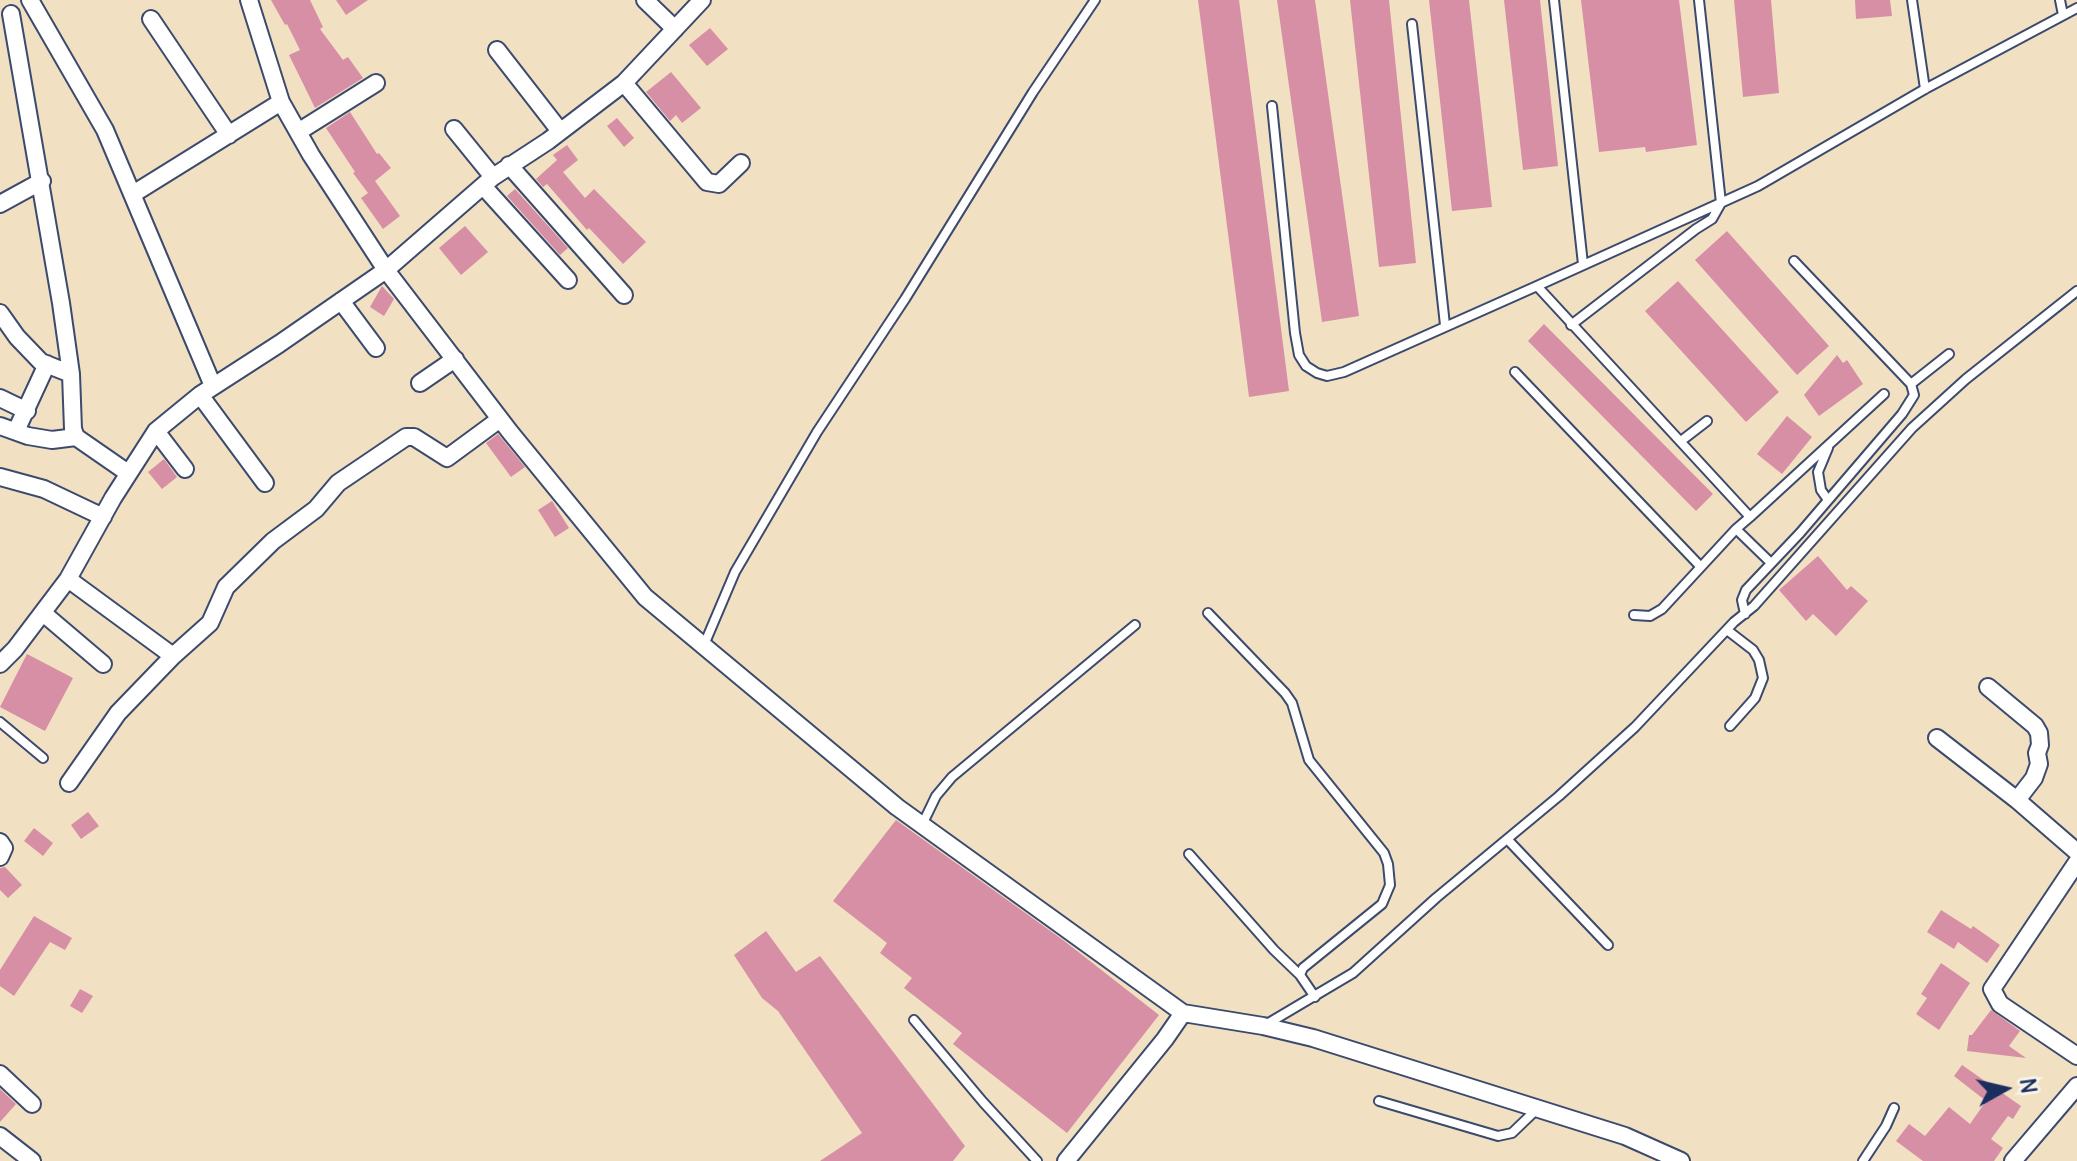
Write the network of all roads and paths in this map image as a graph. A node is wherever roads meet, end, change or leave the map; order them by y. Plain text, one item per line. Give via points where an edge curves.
1 (268, 0) edge
2 (645, 0) edge
3 (702, 0) edge
4 (1095, 0) edge
5 (1554, 0) edge
6 (1699, 0) edge
7 (1912, 0) edge
8 (2060, 0) edge
9 (31, 1) edge
10 (251, 4) edge
11 (2077, 8) edge
12 (2063, 15) junction
13 (5, 18) edge
14 (151, 19) dead end
15 (1412, 24) dead end
16 (675, 29) junction
17 (497, 50) dead end
18 (376, 83) dead end
19 (624, 83) junction
20 (1925, 89) junction
21 (281, 102) junction
22 (1272, 106) dead end
23 (454, 129) dead end
24 (560, 131) junction
25 (298, 132) junction
26 (229, 135) junction
27 (741, 163) dead end
28 (509, 165) junction
29 (42, 181) junction
30 (488, 181) junction
31 (133, 194) junction
32 (1721, 203) junction
33 (0, 204) edge
34 (1794, 261) dead end
35 (1583, 264) junction
36 (386, 270) junction
37 (568, 280) dead end
38 (1537, 286) junction
39 (2077, 291) edge
40 (624, 295) dead end
41 (341, 301) junction
42 (0, 313) edge
43 (1445, 325) junction
44 (1571, 325) junction
45 (376, 348) dead end
46 (1949, 354) dead end
47 (455, 359) junction
48 (47, 364) junction
49 (1515, 372) dead end
50 (71, 374) junction
51 (420, 383) dead end
52 (1911, 384) junction
53 (207, 390) junction
54 (1884, 394) dead end
55 (0, 398) edge
56 (27, 411) junction
57 (500, 419) junction
58 (1707, 421) dead end
59 (8, 428) edge
60 (156, 431) junction
61 (76, 437) junction
62 (1834, 437) junction
63 (1681, 441) junction
64 (185, 469) dead end
65 (128, 473) junction
66 (0, 477) edge
67 (265, 483) dead end
68 (1828, 500) junction
69 (103, 517) junction
70 (1750, 517) junction
71 (1736, 529) junction
72 (1771, 563) junction
73 (1700, 566) junction
74 (68, 579) junction
75 (43, 613) junction
76 (1208, 613) dead end
77 (1745, 614) junction
78 (1634, 615) dead end
79 (1135, 625) dead end
80 (1727, 630) junction
81 (703, 645) junction
82 (173, 656) junction
83 (0, 664) edge
84 (103, 664) dead end
85 (1988, 687) dead end
86 (0, 722) edge
87 (1730, 726) dead end
88 (1937, 738) dead end
89 (43, 758) dead end
90 (69, 783) dead end
91 (2017, 800) junction
92 (922, 825) junction
93 (1508, 840) junction
94 (0, 842) edge
95 (2077, 852) edge
96 (1189, 854) dead end
97 (0, 857) edge
98 (2077, 862) edge
99 (1608, 945) dead end
100 (1300, 975) junction
101 (1315, 997) junction
102 (1183, 1013) junction
103 (914, 1020) dead end
104 (1263, 1026) junction
105 (2077, 1056) edge
106 (0, 1074) edge
107 (2077, 1086) edge
108 (1379, 1101) dead end
109 (32, 1104) dead end
110 (1894, 1108) dead end
111 (1537, 1109) junction
112 (0, 1136) edge
113 (32, 1161) edge
114 (1037, 1161) edge
115 (1066, 1161) edge
116 (1681, 1161) edge
117 (1863, 1161) edge
118 (2013, 1161) edge

1 - 10 street
2 - 16 street
3 - 16 street
4 - 81 lane via 817,432 735,572
5 - 35 lane
6 - 32 lane
7 - 20 lane
8 - 12 lane
9 - 13 street
9 - 31 street via 105,130
10 - 21 street
11 - 12 lane
12 - 20 lane
13 - 29 street
14 - 26 street
15 - 43 lane
16 - 19 street
17 - 24 street
18 - 25 street
19 - 24 street
19 - 27 street via 707,182 719,184
20 - 32 lane
21 - 25 street
21 - 26 street
22 - 43 lane via 1295,333 1306,366 1327,376 1344,372
23 - 30 street
24 - 28 street
25 - 36 street
26 - 31 street
28 - 30 street
28 - 40 street
29 - 33 street
29 - 50 street
30 - 36 street
30 - 37 street
31 - 53 street
32 - 35 lane
32 - 44 lane via 1712,219
34 - 52 lane
35 - 38 lane
36 - 41 street
36 - 47 street
38 - 43 lane
38 - 44 lane
39 - 77 lane via 1912,428
41 - 45 street
41 - 53 street
42 - 48 street
44 - 63 lane
46 - 52 lane
47 - 51 street
47 - 57 street
48 - 50 street
48 - 56 street
49 - 73 lane
50 - 61 street
52 - 68 lane via 1910,403
53 - 60 street
53 - 67 street
54 - 62 lane
55 - 56 street
56 - 59 street
57 - 81 street via 623,573
57 - 82 street via 447,458 406,437 338,483 316,509 226,587 210,623
58 - 63 lane
59 - 61 street via 52,440
60 - 64 street
60 - 65 street
61 - 65 street
62 - 68 lane via 1818,472
62 - 70 lane
63 - 70 lane
65 - 69 street
66 - 69 street via 44,489
68 - 72 lane
69 - 74 street
70 - 71 lane
71 - 72 lane
71 - 73 lane
72 - 77 lane via 1744,593
73 - 78 lane via 1662,609 1650,616
74 - 75 street
74 - 82 street
75 - 83 street
75 - 84 street
76 - 100 lane via 1285,693 1309,760 1388,864 1390,885 1382,904 1307,963
77 - 80 lane
79 - 92 lane via 952,777
80 - 87 lane via 1753,650 1763,678 1755,698
80 - 93 lane via 1635,727
81 - 92 street
82 - 90 street via 118,713
85 - 91 street via 2039,733 2039,764
86 - 89 lane
88 - 91 street
91 - 95 street
92 - 102 street
93 - 99 lane
93 - 101 lane via 1353,973
94 - 97 street
96 - 100 lane
98 - 105 street via 1992,989 2000,1004
100 - 101 lane
101 - 104 lane
102 - 104 street
102 - 115 street
103 - 114 lane
104 - 111 street
106 - 109 street
107 - 118 street
108 - 111 lane via 1498,1136 1512,1133
110 - 117 lane
111 - 116 street via 1625,1136
112 - 113 street

